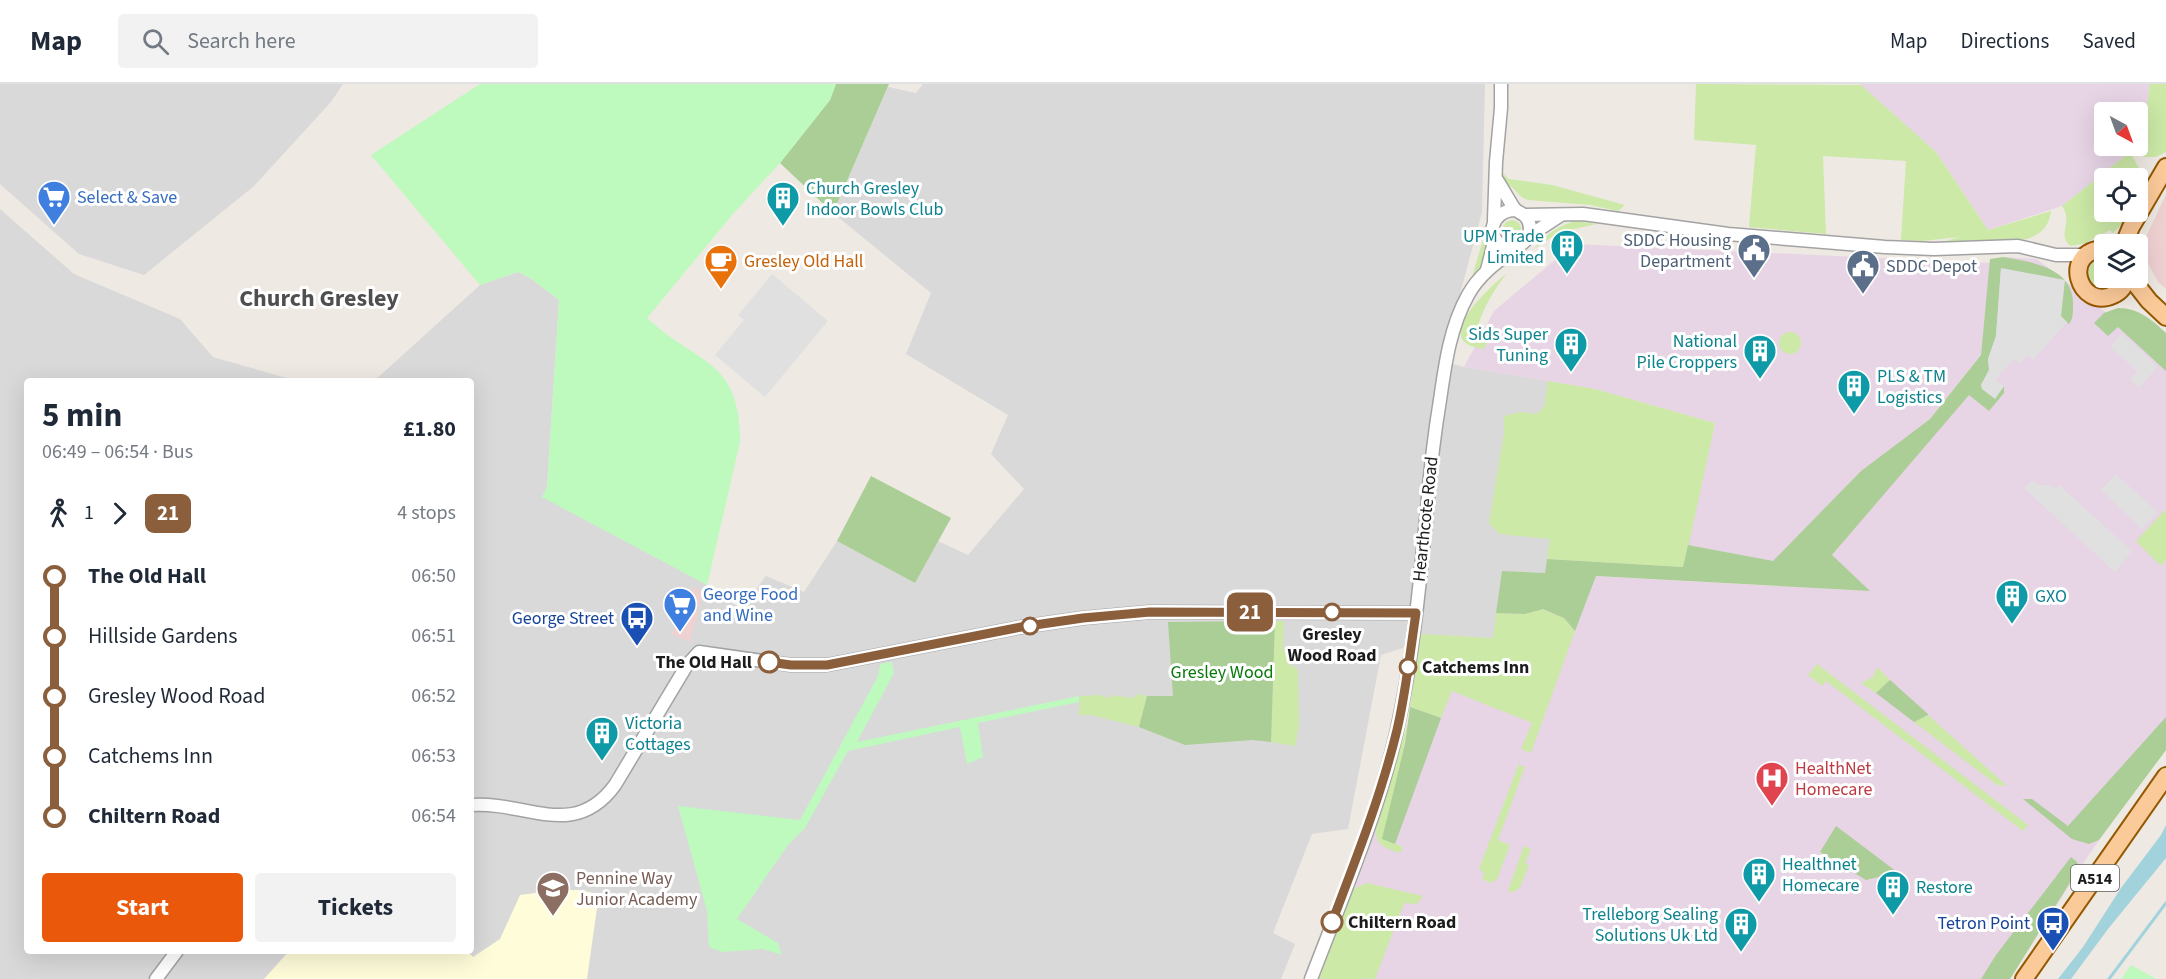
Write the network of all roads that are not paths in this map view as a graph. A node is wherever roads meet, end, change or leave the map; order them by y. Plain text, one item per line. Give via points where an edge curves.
1 (1502, 84) edge
2 (2166, 167) edge
3 (1497, 180) junction
4 (1521, 213) junction
5 (1562, 214) junction
6 (1494, 220) junction
7 (2131, 227) junction
8 (2122, 234) edge
9 (2128, 234) edge
10 (1495, 238) junction
11 (1524, 241) junction
12 (2094, 250) edge
13 (2056, 255) junction
14 (2086, 255) junction
15 (1487, 270) junction
16 (2078, 274) junction
17 (2122, 288) edge
18 (2139, 288) edge
19 (2116, 294) junction
20 (2149, 301) junction
21 (2166, 317) edge
22 (1416, 613) junction
23 (2166, 776) edge
24 (474, 805) edge
25 (175, 954) edge
26 (156, 979) edge
27 (1311, 979) edge
28 (2024, 979) edge

1 - 3 street
2 - 7 main road
3 - 4 street
3 - 6 street
4 - 5 street
4 - 6 street via 1509,210
4 - 11 street via 1529,222
5 - 11 street, Hearthcote Road
5 - 13 street via 1886,248 2018,246
6 - 10 street
7 - 8 main road
7 - 9 main road
10 - 11 street via 1513,248
10 - 15 street, Hearthcote Road
11 - 15 street, Hearthcote Road
12 - 14 main road
13 - 14 street
13 - 16 street
14 - 16 main road
15 - 22 street, Hearthcote Road via 1462,308 1445,366
16 - 19 main road via 2084,290 2091,295
17 - 19 main road
18 - 20 main road
19 - 20 main road
20 - 21 main road
22 - 24 street via 1150,612 1021,627 827,665 791,665 699,652 687,665 615,785 591,809 557,816 493,804
22 - 27 street, Hearthcote Road via 1404,695 1388,763 1358,857
23 - 28 main road, A514
25 - 26 street

